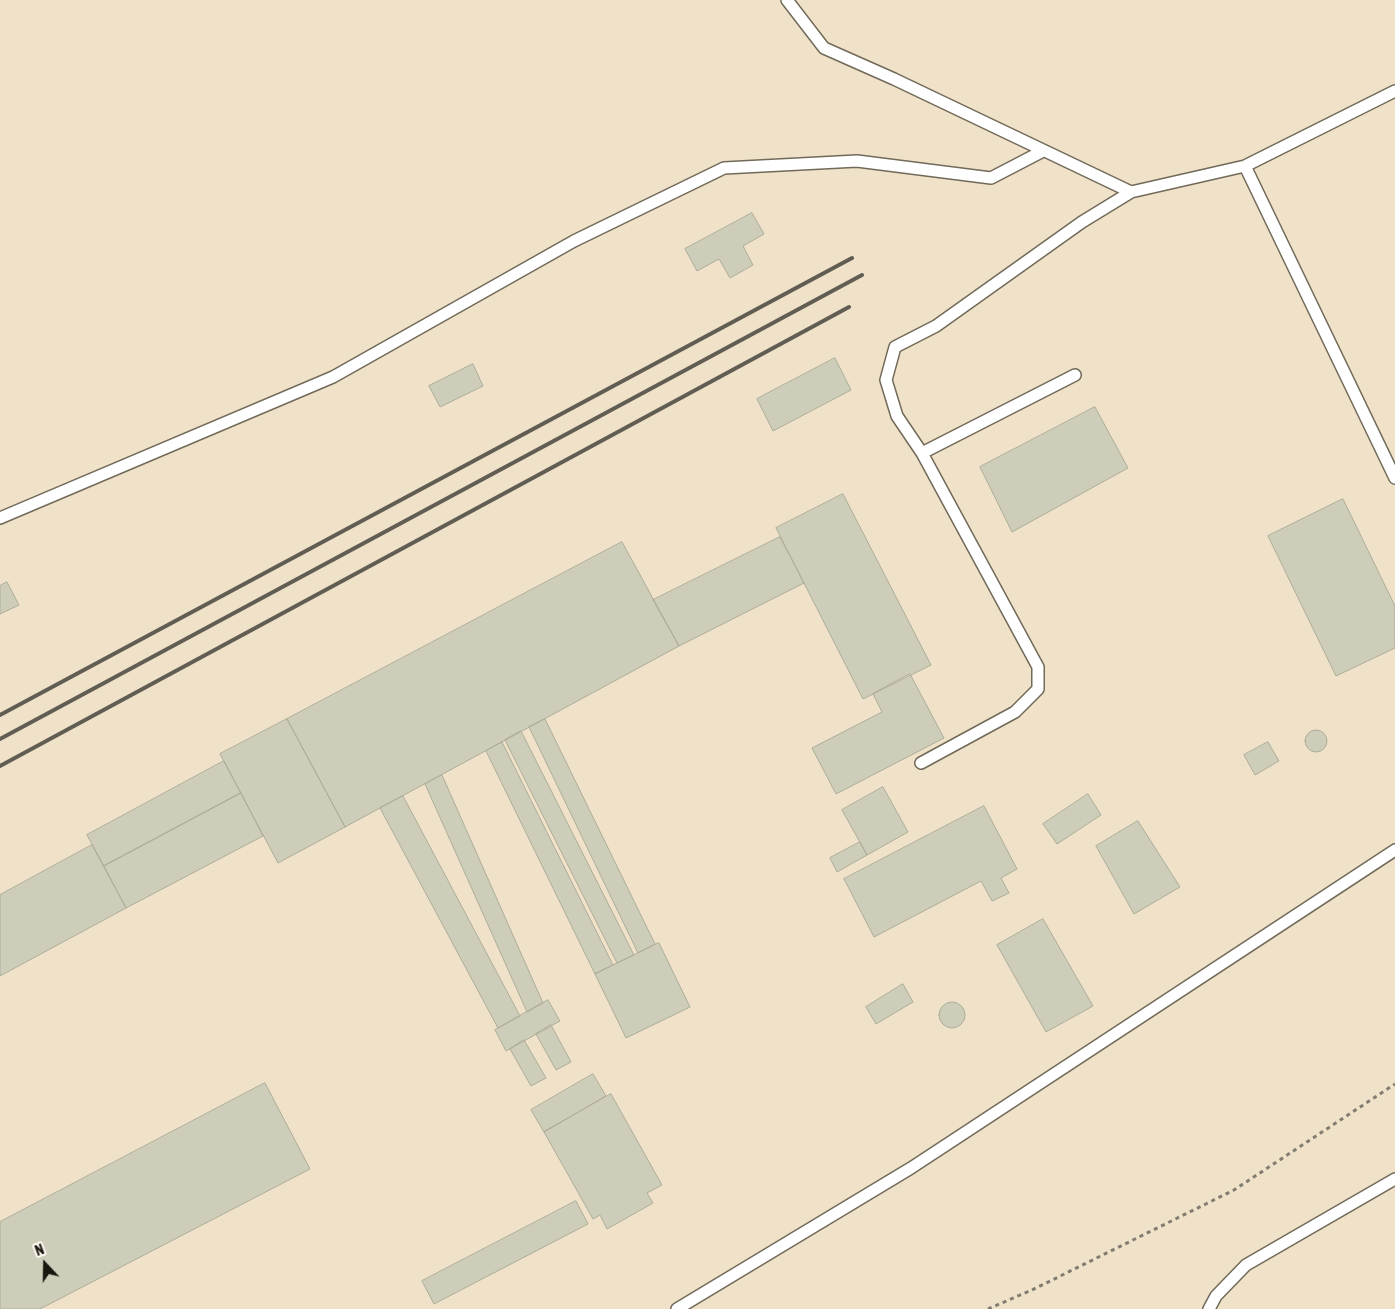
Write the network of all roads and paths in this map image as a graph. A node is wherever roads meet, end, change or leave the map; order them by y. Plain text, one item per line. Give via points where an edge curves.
1 (787, 0) edge
2 (1395, 91) edge
3 (1043, 151) junction
4 (1245, 166) junction
5 (1131, 192) junction
6 (1075, 375) dead end
7 (922, 453) junction
8 (1395, 478) edge
9 (0, 518) edge
10 (921, 763) dead end
11 (1395, 850) edge
12 (1395, 1084) edge
13 (1395, 1179) edge
14 (677, 1309) edge
15 (988, 1309) edge
16 (1209, 1309) edge

1 - 3 lane via 824,48
2 - 4 lane
3 - 5 lane
3 - 9 lane via 991,178 857,161 724,168 574,241 333,377
4 - 5 lane
4 - 8 lane
5 - 7 lane via 1082,222 936,326 895,347 886,380 897,416
6 - 7 lane
7 - 10 lane via 1038,667 1038,690 1015,712
11 - 14 lane via 911,1168
12 - 15 path via 1234,1190
13 - 16 lane via 1246,1265 1216,1296

